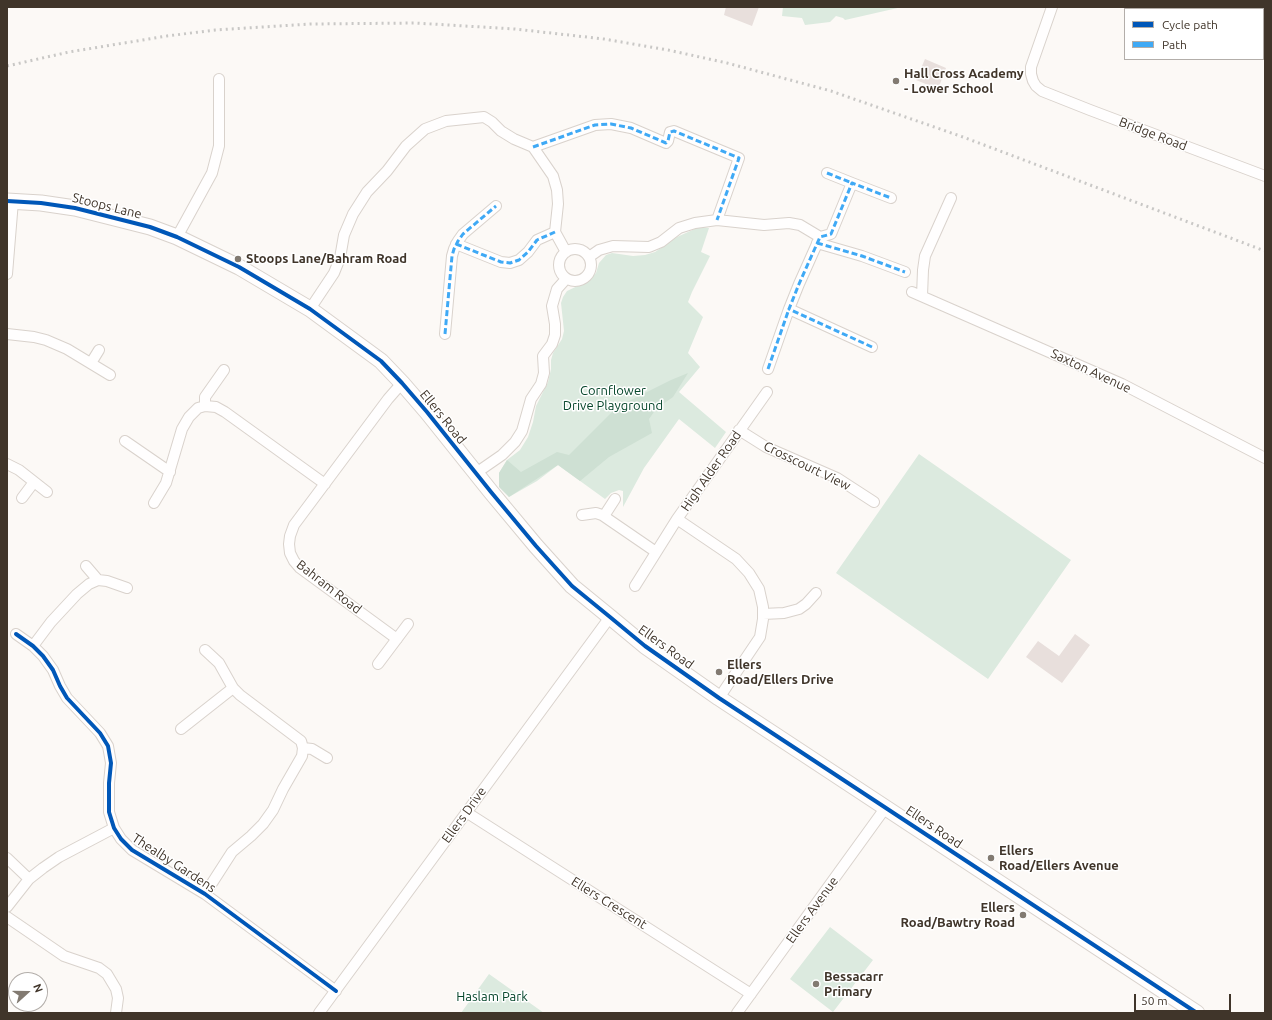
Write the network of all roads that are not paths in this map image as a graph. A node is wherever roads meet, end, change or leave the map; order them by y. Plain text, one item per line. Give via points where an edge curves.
1 (1052, 7) edge
2 (219, 79) dead end
3 (533, 147) junction
4 (827, 173) dead end
5 (1265, 176) edge
6 (852, 183) junction
7 (891, 198) dead end
8 (951, 198) dead end
9 (10, 201) edge
10 (496, 206) dead end
11 (717, 220) junction
12 (556, 232) junction
13 (177, 237) junction
14 (818, 240) junction
15 (456, 244) junction
16 (566, 252) junction
17 (589, 257) junction
18 (906, 272) dead end
19 (7, 274) edge
20 (566, 278) junction
21 (912, 292) dead end
22 (922, 296) junction
23 (310, 309) junction
24 (789, 309) junction
25 (7, 334) edge
26 (445, 334) dead end
27 (872, 347) dead end
28 (99, 350) dead end
29 (91, 364) junction
30 (768, 369) dead end
31 (224, 370) dead end
32 (110, 375) dead end
33 (402, 383) junction
34 (766, 392) dead end
35 (205, 406) junction
36 (739, 430) junction
37 (125, 441) dead end
38 (1265, 458) edge
39 (7, 464) edge
40 (170, 472) junction
41 (476, 473) junction
42 (34, 482) junction
43 (325, 484) junction
44 (48, 492) dead end
45 (22, 498) dead end
46 (615, 498) dead end
47 (154, 502) dead end
48 (874, 502) dead end
49 (582, 515) dead end
50 (604, 516) junction
51 (678, 518) junction
52 (656, 552) junction
53 (86, 566) dead end
54 (98, 580) junction
55 (634, 586) dead end
56 (127, 588) dead end
57 (816, 593) dead end
58 (763, 614) junction
59 (610, 618) junction
60 (408, 624) dead end
61 (16, 634) dead end
62 (397, 639) junction
63 (34, 646) junction
64 (205, 650) dead end
65 (378, 664) dead end
66 (233, 688) junction
67 (720, 698) junction
68 (181, 729) dead end
69 (303, 748) junction
70 (327, 758) dead end
71 (886, 807) junction
72 (466, 812) junction
73 (114, 828) junction
74 (7, 858) edge
75 (29, 880) junction
76 (204, 894) junction
77 (7, 907) edge
78 (7, 917) edge
79 (336, 991) junction
80 (751, 994) junction
81 (116, 1013) edge
82 (319, 1013) edge
83 (737, 1013) edge
84 (1197, 1013) edge

1 - 5 street, Bridge Road via 1031,67 1033,81 1042,91
2 - 13 street via 219,146 212,173
3 - 11 street via 595,125 611,124 631,128 666,143 670,132 674,131 738,158
3 - 12 street via 553,176 557,190
3 - 23 street via 514,139 484,117 446,121 424,129 367,192 353,214 344,235 334,273
4 - 6 street
6 - 7 street
6 - 14 street via 831,234
8 - 22 street via 925,256
9 - 13 street, Stoops Lane via 75,208 150,227
9 - 19 street
10 - 15 street via 463,234
11 - 14 street via 764,225 800,225
11 - 17 street via 679,228 661,242 649,247 613,246 599,250
12 - 15 street via 537,240 519,260 510,262 501,262
12 - 16 street
13 - 23 street, Ellers Road via 238,267
14 - 18 street
14 - 24 street
15 - 26 street via 452,256
16 - 17 street via 576,249
16 - 20 street via 562,255 559,265 562,275
17 - 20 street via 591,267 586,277 577,281
20 - 41 street via 557,290 552,306 555,335 543,356 544,373 541,384 531,399 522,431 502,455
21 - 22 street, Saxton Avenue
22 - 38 street, Saxton Avenue via 1122,384
23 - 33 street, Ellers Road via 381,361
24 - 27 street
24 - 30 street
25 - 29 street via 46,340
28 - 29 street
29 - 32 street
31 - 35 street via 205,397
33 - 41 street, Ellers Road
33 - 43 street, Bahram Road
34 - 36 street, High Alder Road
35 - 40 street via 198,408 182,429
35 - 43 street via 216,407 225,412
36 - 48 street, Crosscourt View via 766,447 837,478
36 - 51 street, High Alder Road
37 - 40 street
39 - 42 street
40 - 47 street
41 - 59 street, Ellers Road via 572,586
42 - 44 street
42 - 45 street
43 - 62 street, Bahram Road via 294,525 290,536 290,553 300,568
46 - 50 street
49 - 50 street via 596,513
50 - 52 street
51 - 52 street
51 - 58 street, High Alder Road via 736,559 749,573 759,589
52 - 55 street
53 - 54 street
54 - 56 street
54 - 63 street via 77,594 51,622
57 - 58 street via 799,609
58 - 67 street, High Alder Road via 760,637
59 - 67 street, Ellers Road
59 - 72 street, Ellers Drive
60 - 62 street
61 - 63 street, Thealby Gardens
62 - 65 street
63 - 73 street, Thealby Gardens via 53,670 66,698 100,733 108,746 111,763 109,812
64 - 66 street via 219,663
66 - 68 street
66 - 69 street via 301,741
67 - 71 street, Ellers Road
69 - 70 street via 312,749
69 - 76 street, Thealby Gardens via 302,756 273,810 251,836 232,852
71 - 80 street, Ellers Avenue
71 - 84 street, Ellers Road
72 - 79 street, Ellers Drive
72 - 80 street, Ellers Crescent
73 - 75 street via 59,857
73 - 76 street, Thealby Gardens via 132,850
74 - 75 street
75 - 77 street
76 - 79 street, Thealby Gardens
78 - 81 street via 64,956 99,968 107,974 117,993
79 - 82 street, Ellers Drive
80 - 83 street, Ellers Avenue

